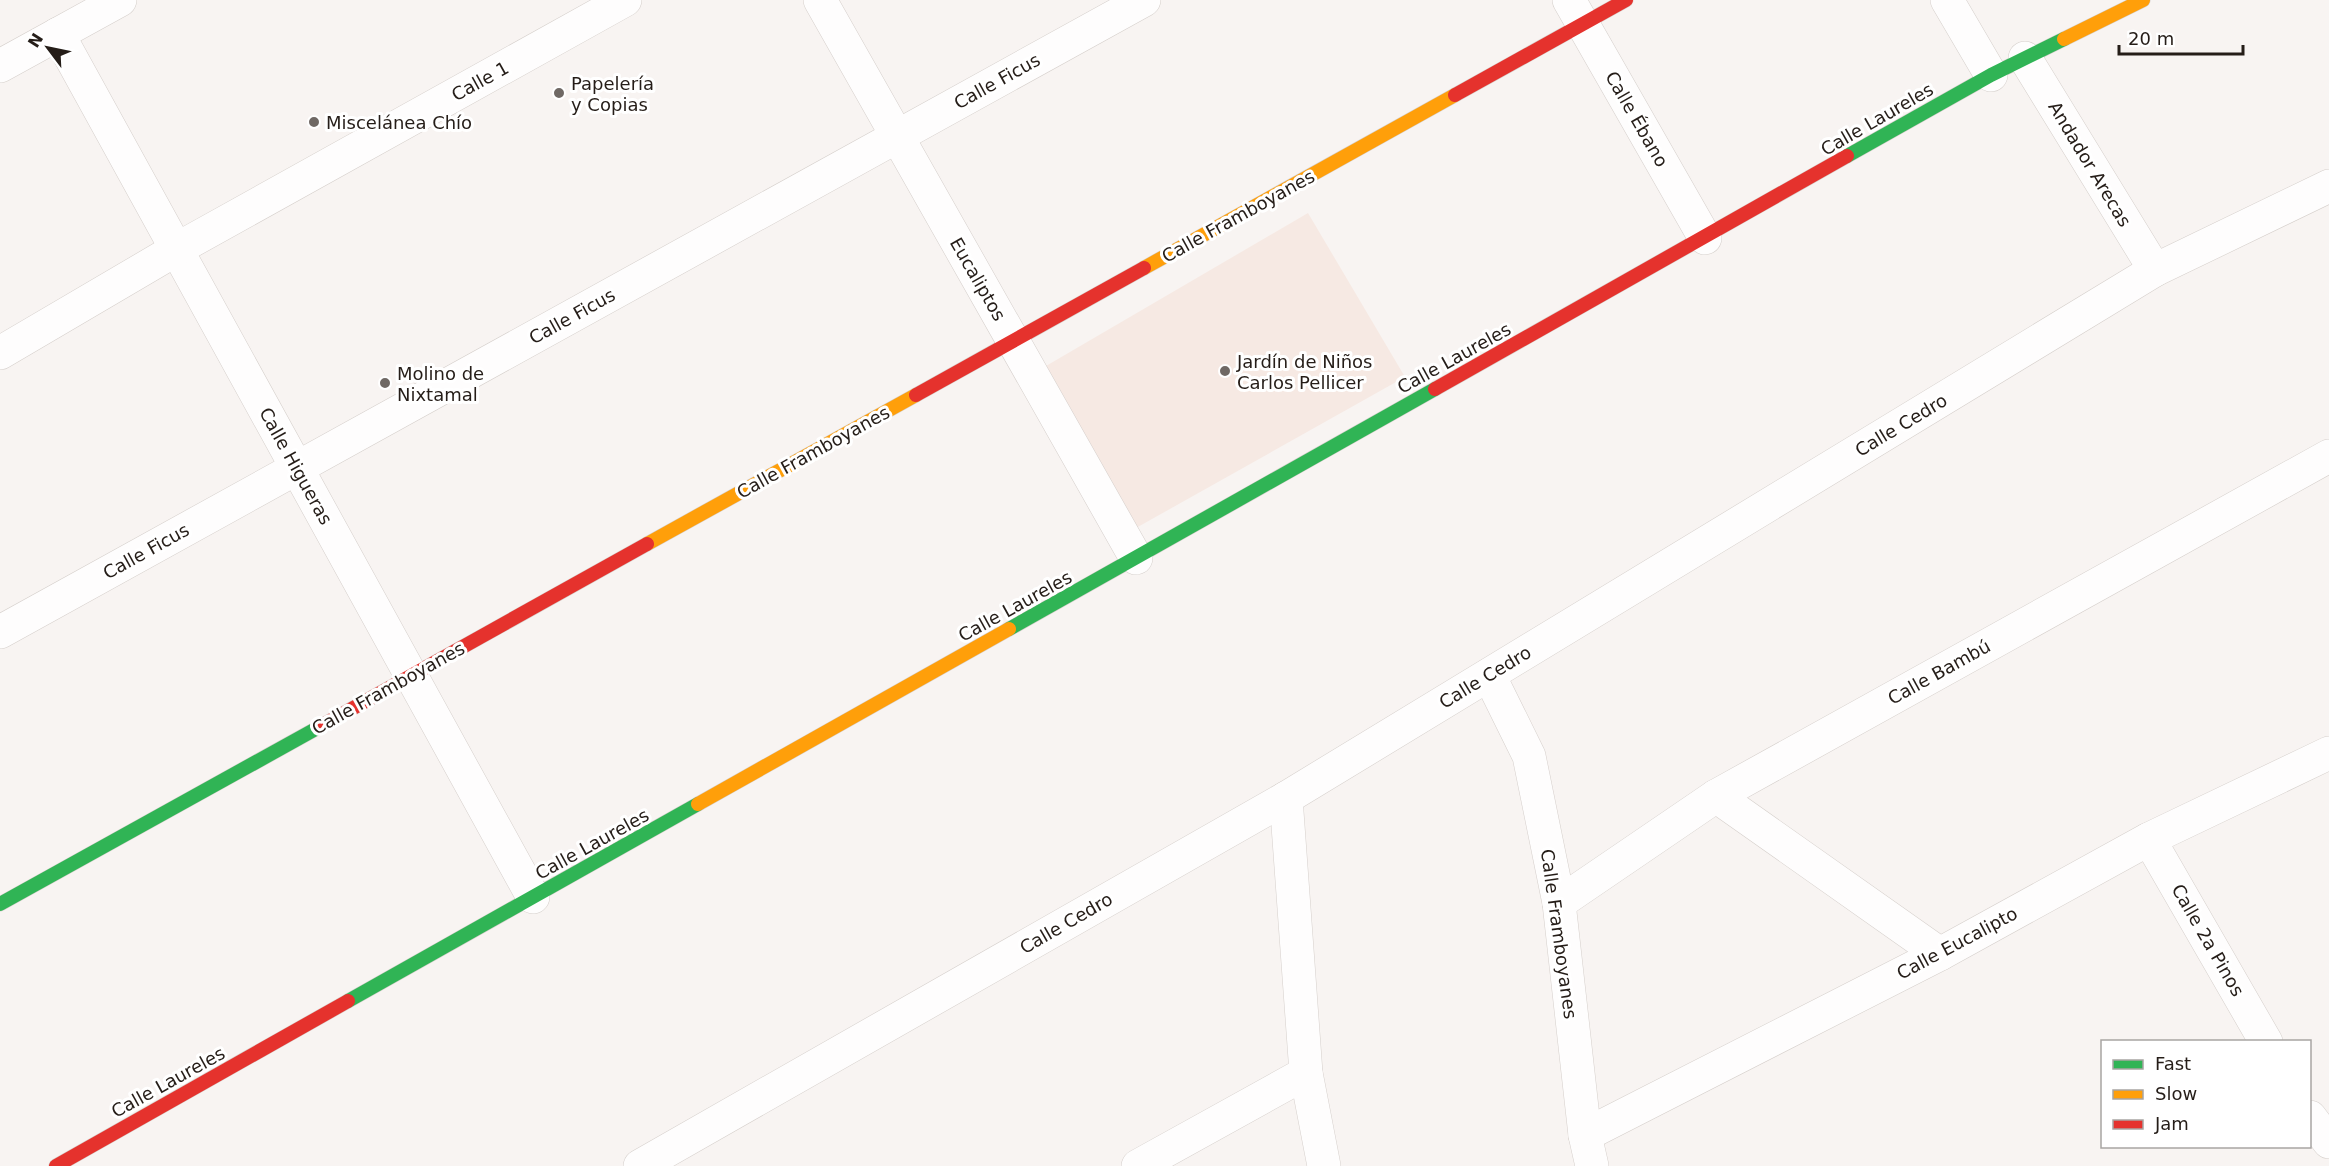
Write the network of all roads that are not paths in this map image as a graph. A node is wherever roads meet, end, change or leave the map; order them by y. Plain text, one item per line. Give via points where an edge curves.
1 (120, 0) edge
2 (625, 0) edge
3 (820, 0) edge
4 (1144, 0) edge
5 (1626, 0) edge
6 (1947, 0) edge
7 (2143, 0) edge
8 (1576, 12) edge
9 (58, 34) junction
10 (2025, 58) junction
11 (0, 66) edge
12 (1991, 75) junction
13 (897, 136) junction
14 (2329, 186) edge
15 (1705, 238) junction
16 (177, 249) junction
17 (2155, 270) junction
18 (1013, 341) junction
19 (0, 353) edge
20 (2329, 456) edge
21 (297, 468) junction
22 (1136, 558) junction
23 (0, 632) edge
24 (411, 675) junction
25 (1489, 675) junction
26 (2329, 753) edge
27 (1716, 795) junction
28 (1286, 798) junction
29 (2149, 839) junction
30 (533, 897) junction
31 (1559, 903) junction
32 (0, 904) edge
33 (1940, 954) junction
34 (2265, 1040) edge
35 (1306, 1073) junction
36 (2311, 1118) edge
37 (1585, 1135) junction
38 (2329, 1142) edge
39 (56, 1166) edge
40 (640, 1166) edge
41 (1138, 1166) edge
42 (1324, 1166) edge
43 (1592, 1166) edge

1 - 9 street
2 - 16 street, Calle 1
3 - 13 street, Eucaliptos
4 - 13 street, Calle Ficus
5 - 8 street, Calle Framboyanes
6 - 12 street
7 - 10 street, Calle Laureles
8 - 15 street, Calle Ébano
8 - 18 street, Calle Framboyanes
9 - 11 street
9 - 16 street, Calle Higueras
10 - 12 street, Calle Laureles
10 - 17 street, Andador Arecas
12 - 15 street, Calle Laureles
13 - 18 street, Eucaliptos
13 - 21 street, Calle Ficus
14 - 17 street, Calle Cedro
15 - 22 street, Calle Laureles
16 - 19 street, Calle 1
16 - 21 street, Calle Higueras
17 - 25 street, Calle Cedro
18 - 22 street, Eucaliptos
18 - 24 street, Calle Framboyanes
20 - 27 street, Calle Bambú
21 - 23 street, Calle Ficus
21 - 24 street, Calle Higueras
22 - 30 street, Calle Laureles
24 - 30 street, Calle Higueras
24 - 32 street, Calle Framboyanes
25 - 28 street, Calle Cedro
25 - 31 street, Calle Framboyanes via 1528,756
26 - 29 street, Calle Eucalipto
27 - 31 street, Calle Bambú
27 - 33 street
28 - 35 street
28 - 40 street, Calle Cedro
29 - 33 street, Calle Eucalipto
29 - 34 street, Calle 2a Pinos
30 - 39 street, Calle Laureles
31 - 37 street, Calle Framboyanes
33 - 37 street, Calle Eucalipto
35 - 41 street
35 - 42 street
36 - 38 street
37 - 43 street, Calle Framboyanes

